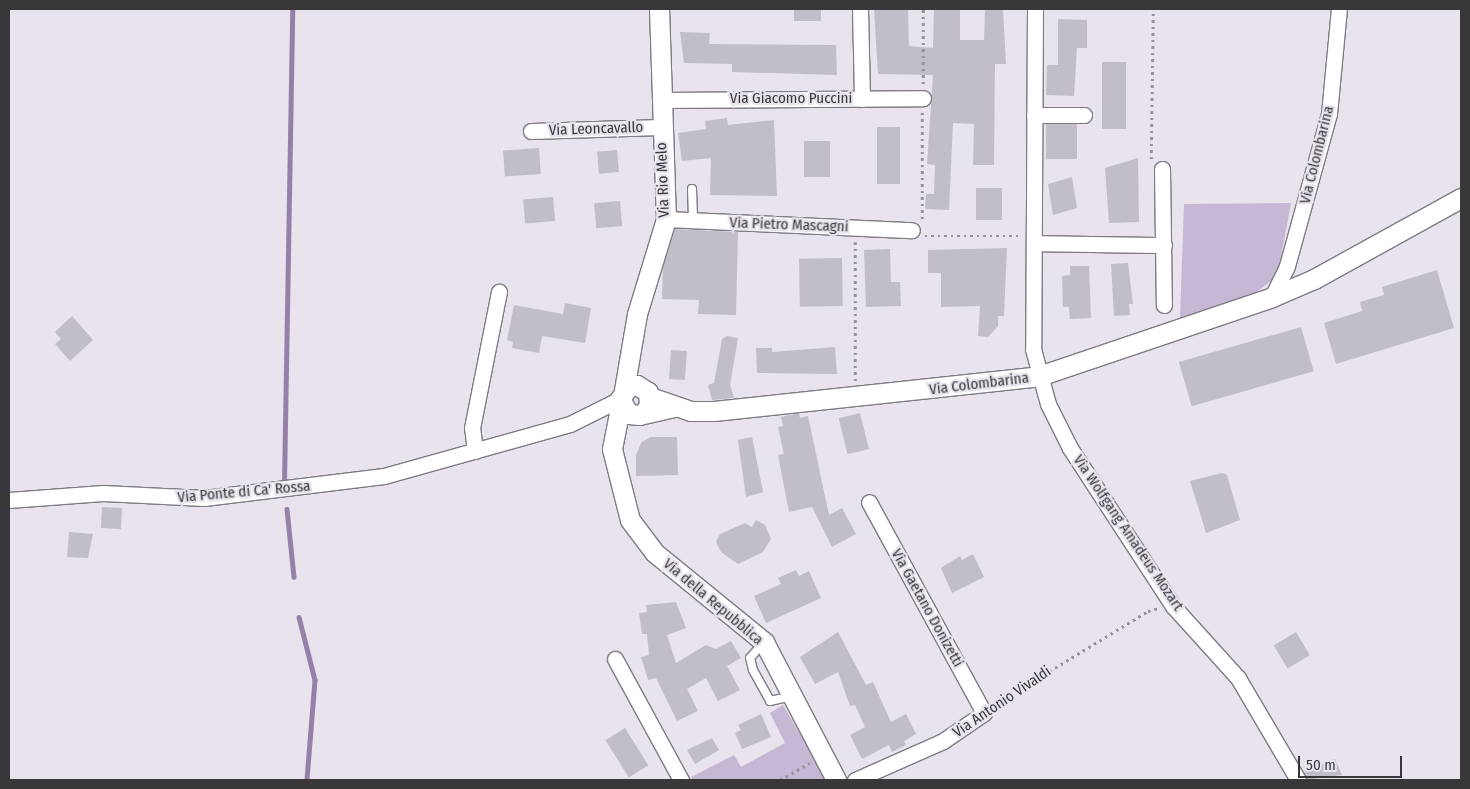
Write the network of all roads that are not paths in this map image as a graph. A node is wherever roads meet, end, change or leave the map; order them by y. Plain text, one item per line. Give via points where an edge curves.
1 (659, 9) edge
2 (860, 9) edge
3 (1035, 9) edge
4 (1339, 9) edge
5 (922, 98) road end
6 (862, 99) junction
7 (660, 100) junction
8 (1034, 115) junction
9 (1084, 115) dead end
10 (661, 127) junction
11 (531, 131) dead end
12 (1162, 169) road end
13 (692, 189) dead end
14 (1461, 198) edge
15 (666, 219) junction
16 (693, 221) junction
17 (917, 233) road end
18 (1034, 240) junction
19 (1164, 245) junction
20 (499, 292) dead end
21 (1272, 297) junction
22 (1164, 305) dead end
23 (632, 346) junction
24 (1039, 376) junction
25 (622, 397) junction
26 (644, 403) junction
27 (612, 449) junction
28 (475, 451) junction
29 (9, 500) edge
30 (869, 502) dead end
31 (615, 659) dead end
32 (984, 713) joint
33 (681, 780) edge
34 (836, 780) edge
35 (855, 780) edge
36 (1298, 780) edge

1 - 7 street, Via Rio Melo
2 - 6 street
3 - 8 street, Via Wolfgang Amadeus Mozart
4 - 21 street, Via Colombarina via 1329,114 1287,266
5 - 6 street, Via Giacomo Puccini
6 - 7 street, Via Giacomo Puccini
7 - 10 street, Via Rio Melo
8 - 9 street
8 - 18 street, Via Wolfgang Amadeus Mozart
10 - 11 street, Via Leoncavallo
10 - 15 street, Via Rio Melo
12 - 19 street
13 - 16 lane
14 - 21 street, Via Colombarina via 1314,279
15 - 16 street, Via Pietro Mascagni
15 - 23 street, Via Rio Melo
16 - 17 street, Via Pietro Mascagni
18 - 19 street
18 - 24 street, Via Wolfgang Amadeus Mozart via 1033,349
19 - 22 street
20 - 28 street via 472,428
21 - 24 street, Via Colombarina
23 - 25 street, Via Rio Melo
23 - 26 street
24 - 26 street, Via Colombarina via 714,411
24 - 36 street, Via Wolfgang Amadeus Mozart via 1070,448 1173,606 1238,678
25 - 26 street via 629,414
25 - 26 street, Via Colombarina via 637,385
25 - 27 street, Via della Repubblica
25 - 28 street, Via Ponte di Ca' Rossa via 570,424
26 - 27 street
27 - 34 street, Via della Repubblica via 630,520 655,553 764,642
28 - 29 street, Via Ponte di Ca' Rossa via 384,476 310,487 204,498 103,493
30 - 32 street, Via Gaetano Donizetti
31 - 33 street
32 - 35 street, Via Antonio Vivaldi via 943,741

